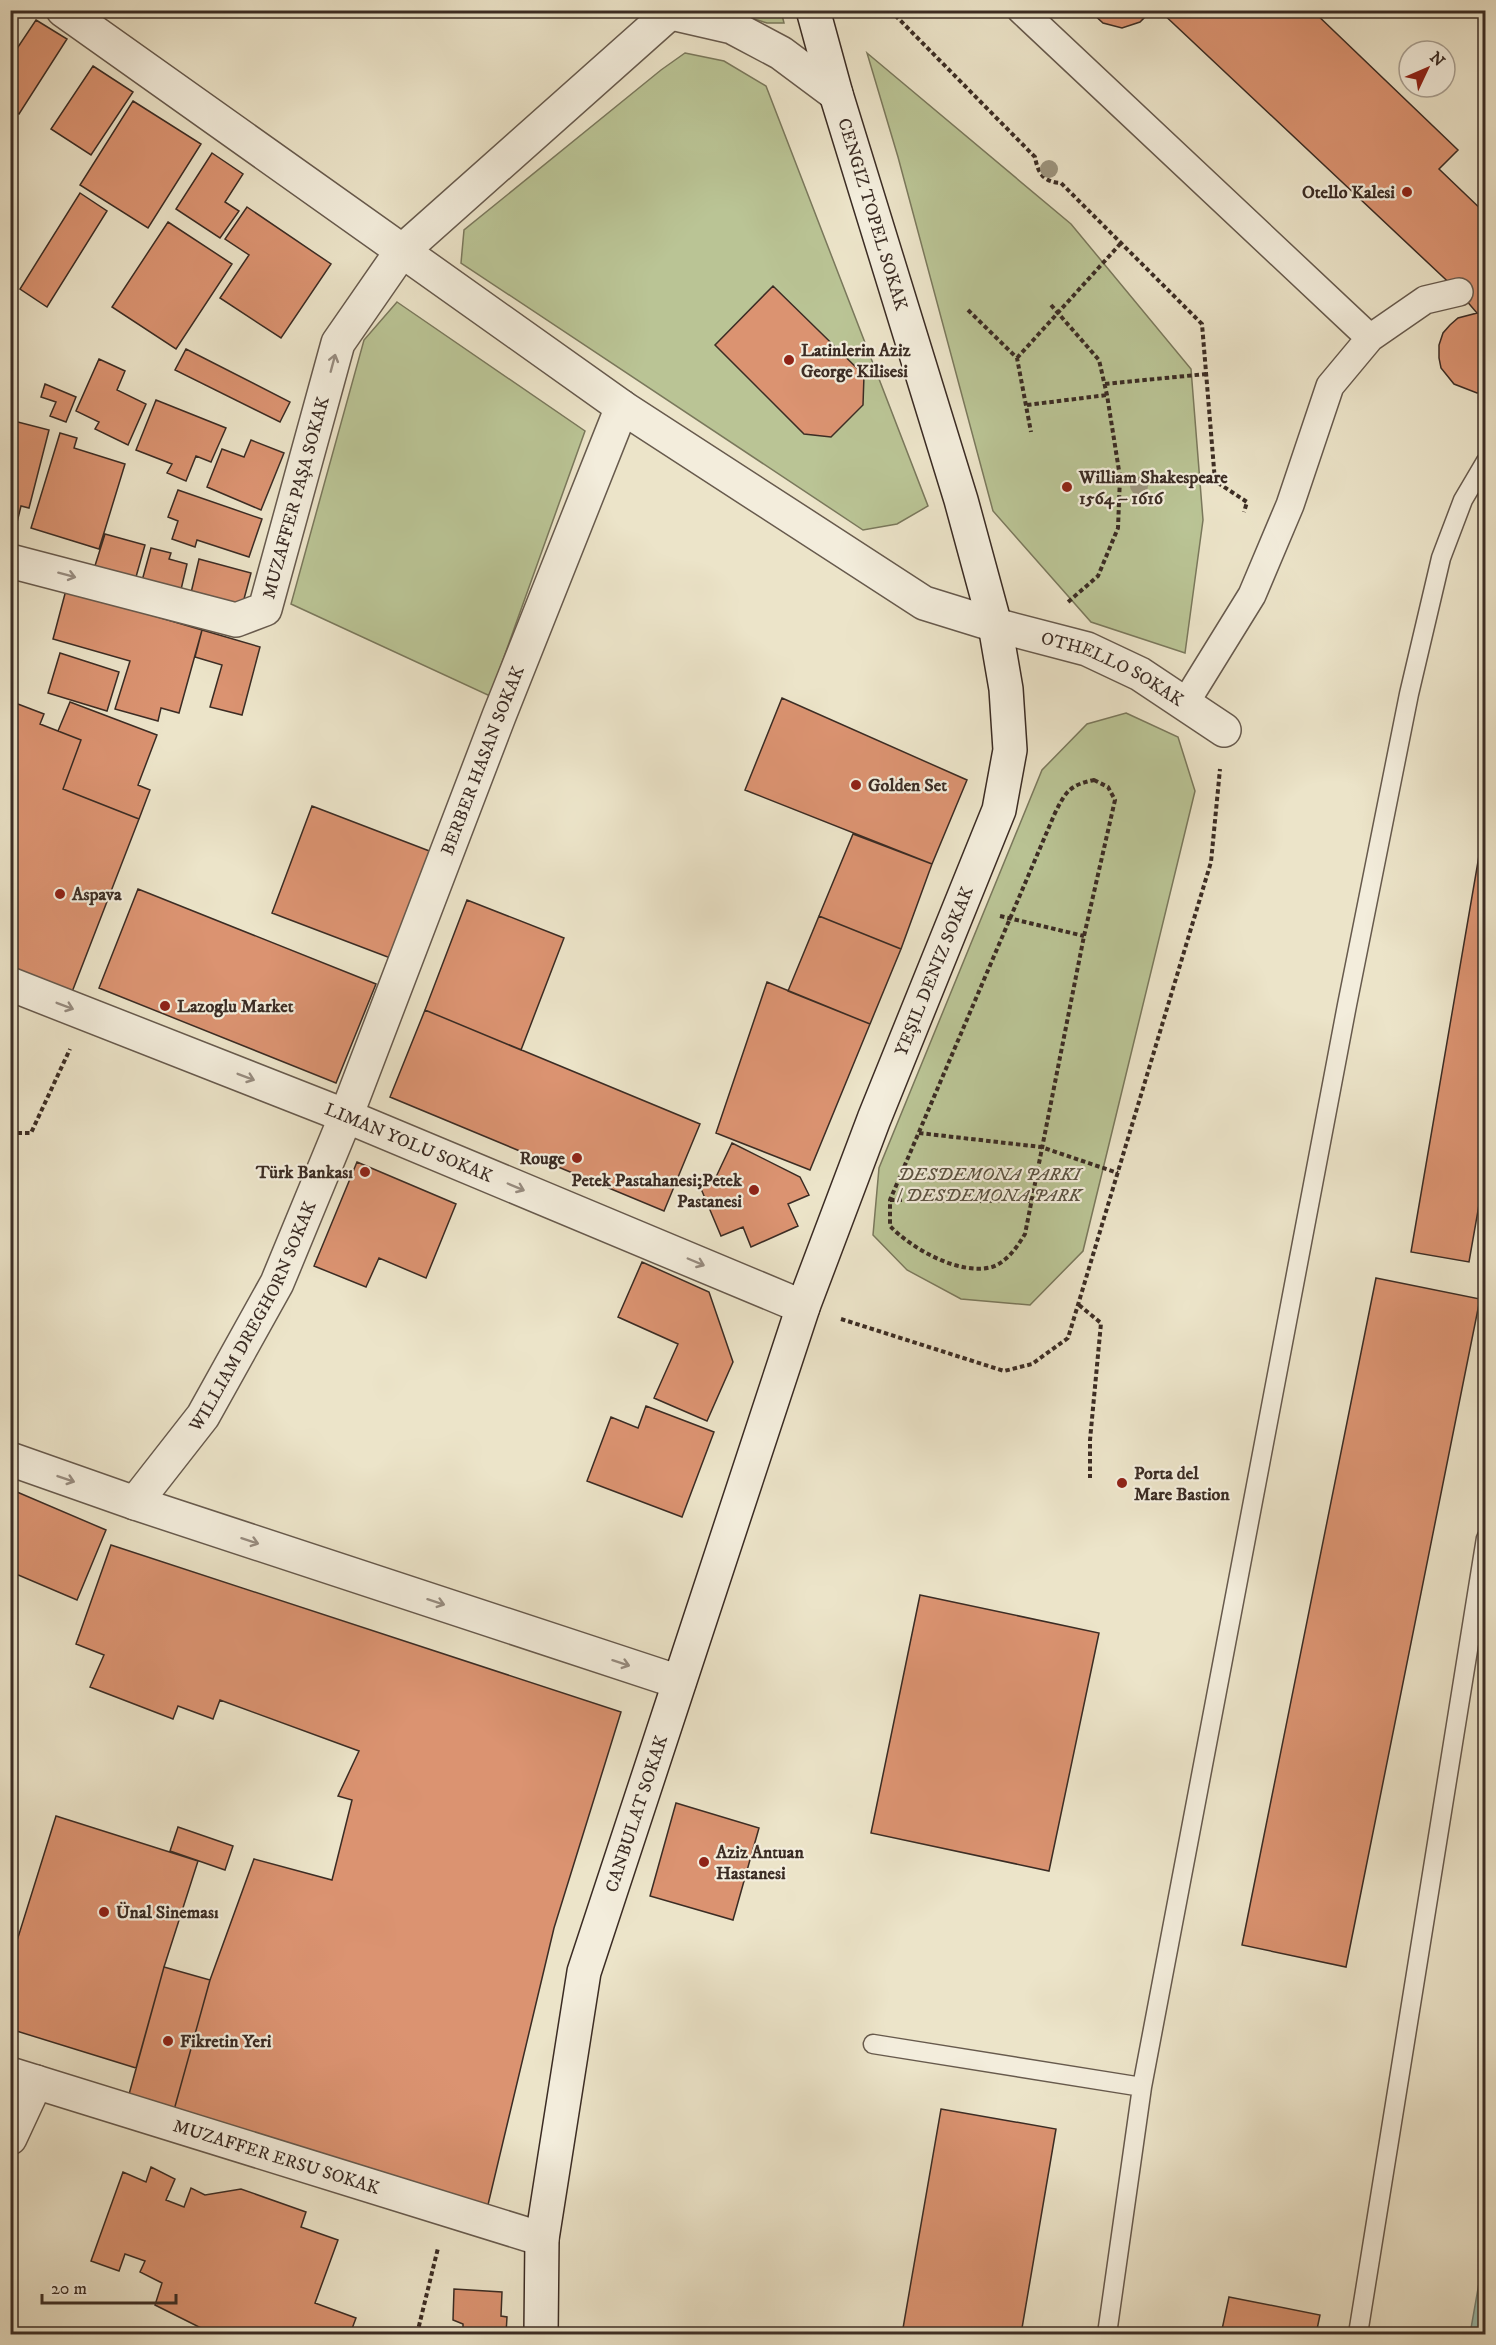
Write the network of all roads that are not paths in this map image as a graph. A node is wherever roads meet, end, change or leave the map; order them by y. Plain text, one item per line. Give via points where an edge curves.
1 (63, 10) edge
2 (813, 10) edge
3 (1021, 10) edge
4 (672, 12) edge
5 (836, 94) junction
6 (401, 252) junction
7 (1459, 292) dead end
8 (1370, 338) junction
9 (622, 407) junction
10 (1485, 461) edge
11 (10, 561) edge
12 (995, 625) junction
13 (1184, 705) junction
14 (1224, 730) road end
15 (10, 984) edge
16 (346, 1116) junction
17 (803, 1307) junction
18 (10, 1459) edge
19 (135, 1503) junction
20 (1485, 1538) edge
21 (679, 1682) junction
22 (873, 2044) dead end
23 (23, 2078) edge
24 (1142, 2087) junction
25 (10, 2138) edge
26 (542, 2239) junction
27 (541, 2334) edge
28 (1107, 2334) edge
29 (1358, 2334) edge

1 - 6 street, OTHELLO SOKAK
2 - 5 street, CENGIZ TOPEL SOKAK
3 - 8 street
4 - 5 street via 732,27 781,53
4 - 6 street
5 - 12 street, CENGIZ TOPEL SOKAK via 961,500
6 - 9 street, OTHELLO SOKAK
11 -> 6 street, MUZAFFER PAŞA SOKAK via 236,620 265,609 338,343
7 - 8 street via 1425,300
8 - 13 street via 1330,386 1290,506 1252,595
9 - 12 street, OTHELLO SOKAK via 924,603
9 - 16 street, BERBER HASAN SOKAK
10 - 24 lane via 1463,501 1441,558 1409,694
12 - 13 street, OTHELLO SOKAK via 1087,649 1140,675
12 - 17 street, YEŞIL DENIZ SOKAK via 1006,689 1010,750 999,810
13 - 14 street, OTHELLO SOKAK
15 -> 16 street, LIMAN YOLU SOKAK
16 -> 17 street, LIMAN YOLU SOKAK
16 - 19 street, WILLIAM DREGHORN SOKAK via 271,1293 203,1416
17 - 21 street, CANBULAT SOKAK
18 -> 19 street
19 -> 21 street
20 - 29 lane
21 - 26 street, CANBULAT SOKAK via 584,1972
22 - 24 lane
23 - 25 street
23 - 26 street, MUZAFFER ERSU SOKAK
24 - 28 lane
26 - 27 street, CANBULAT SOKAK

